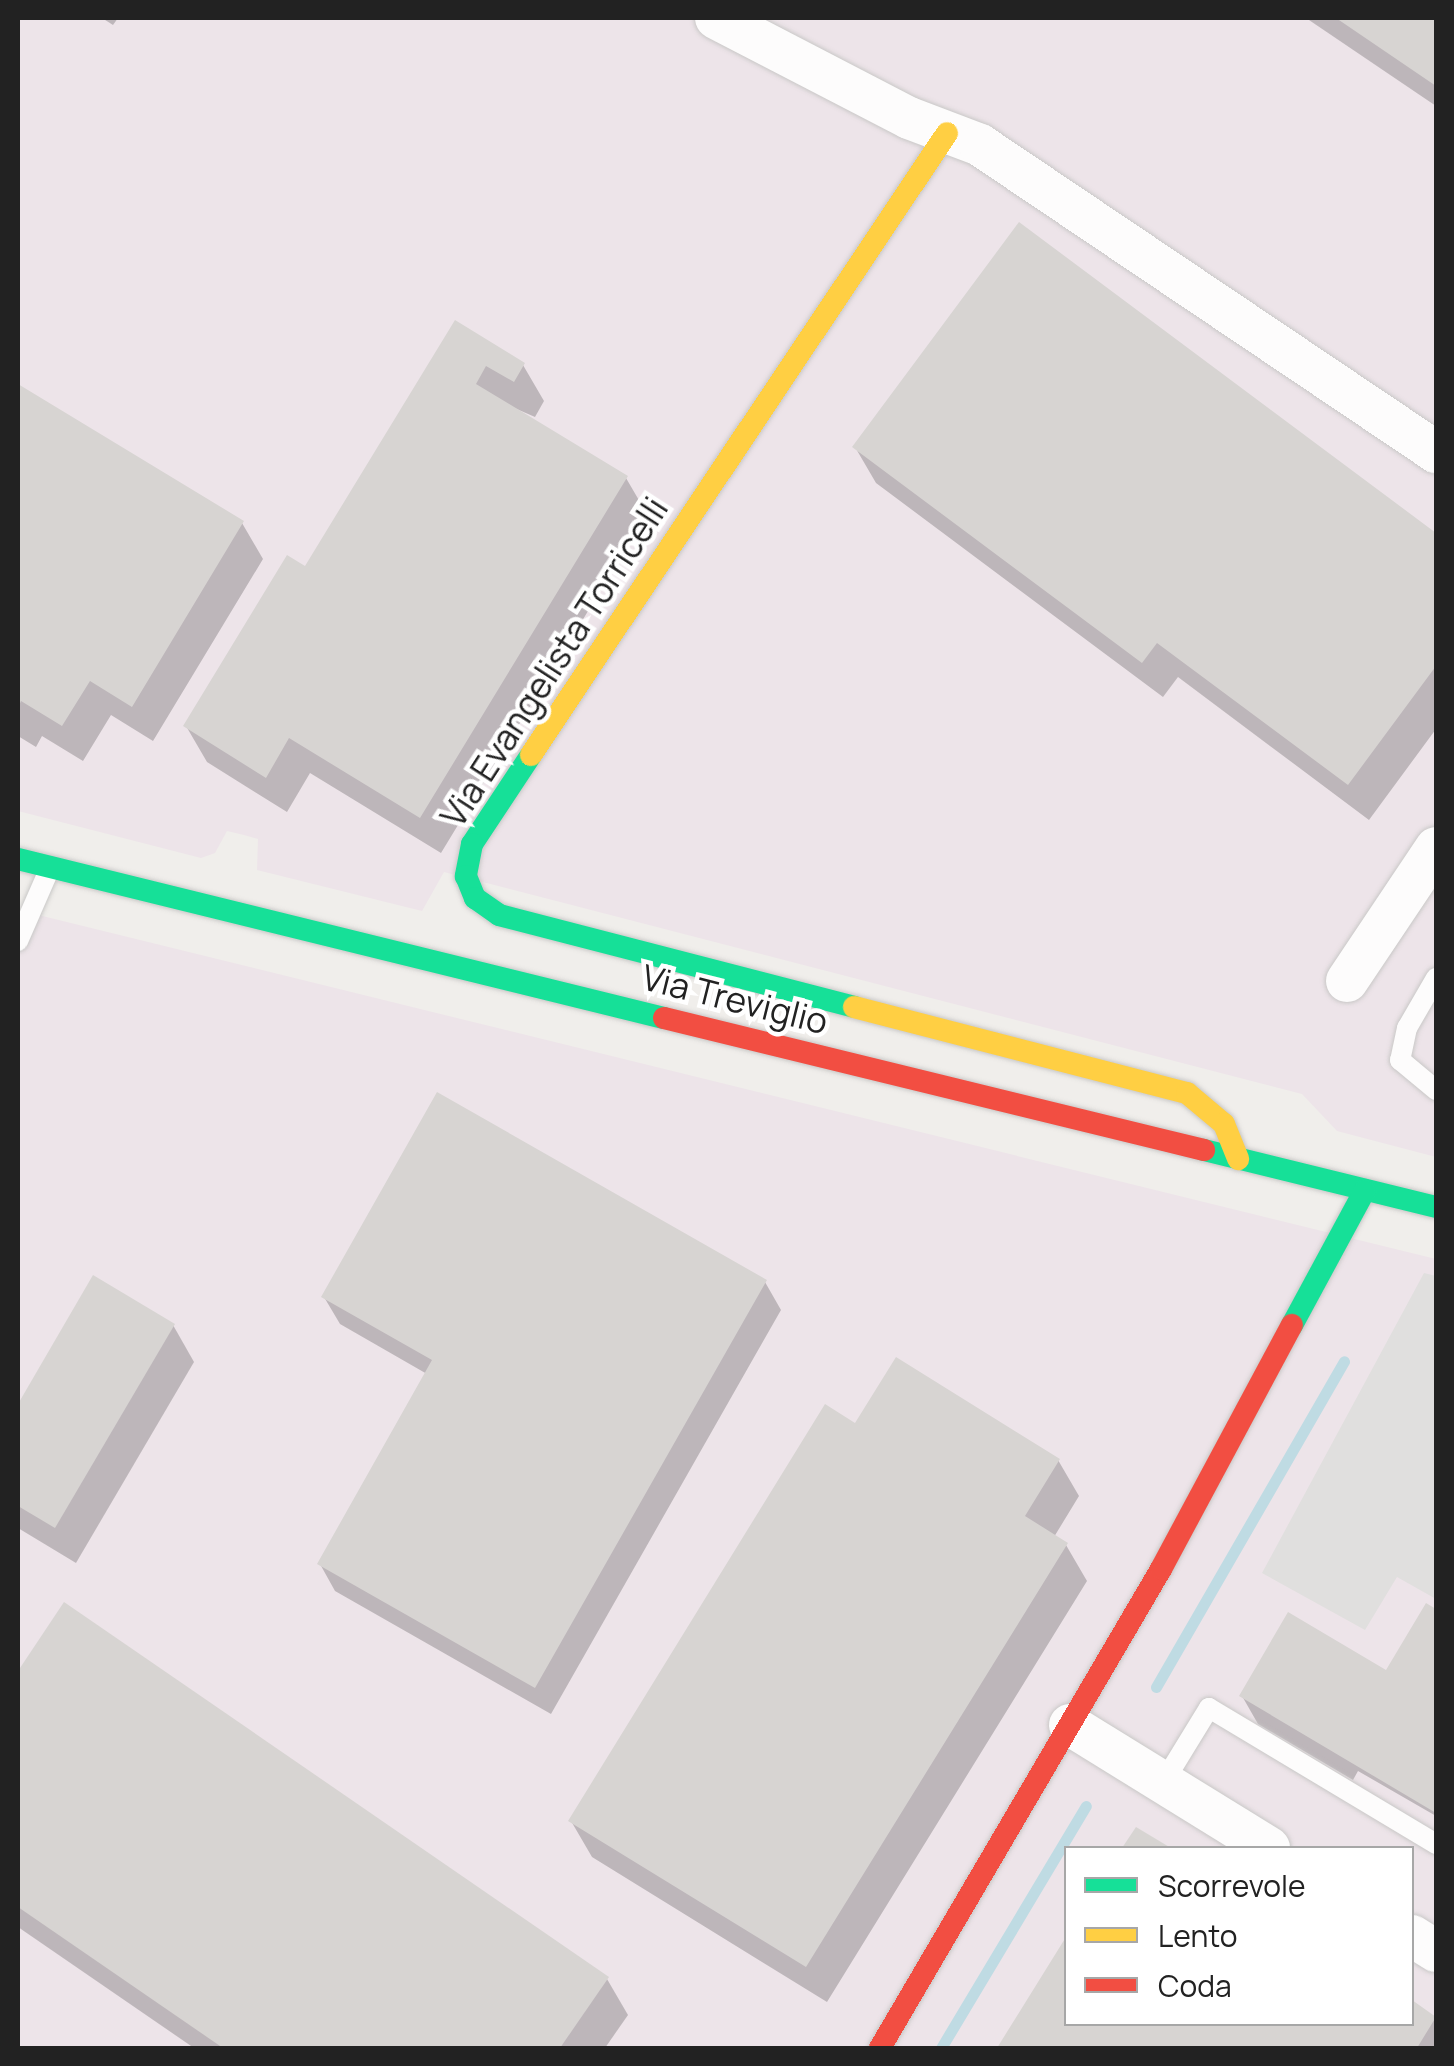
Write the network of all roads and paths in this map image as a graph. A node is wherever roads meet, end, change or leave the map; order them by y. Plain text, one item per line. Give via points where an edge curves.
1 (716, 18) edge
2 (947, 132) junction
3 (1436, 452) edge
4 (1436, 848) edge
5 (18, 859) edge
6 (51, 867) junction
7 (18, 942) edge
8 (1436, 978) edge
9 (1347, 980) dead end
10 (1436, 1090) edge
11 (1238, 1159) junction
12 (1365, 1190) junction
13 (1436, 1207) edge
14 (1070, 1725) junction
15 (1163, 1783) junction
16 (1436, 1844) edge
17 (1266, 1846) edge
18 (1414, 1937) edge
19 (1436, 1951) edge
20 (880, 2048) edge

1 - 2 street
2 - 3 street via 980,145
2 - 11 street, Via Evangelista Torricelli via 482,829 466,876 475,898 499,915 1188,1094 1224,1124
4 - 9 street
5 - 6 street, Via Treviglio
6 - 7 lane
6 - 11 street, Via Treviglio
8 - 10 lane via 1406,1028 1400,1060
11 - 12 street, Via Treviglio
12 - 13 street, Via Treviglio
12 - 14 street
14 - 15 street
14 - 20 street
15 - 16 lane via 1210,1708
15 - 17 street
18 - 19 street

